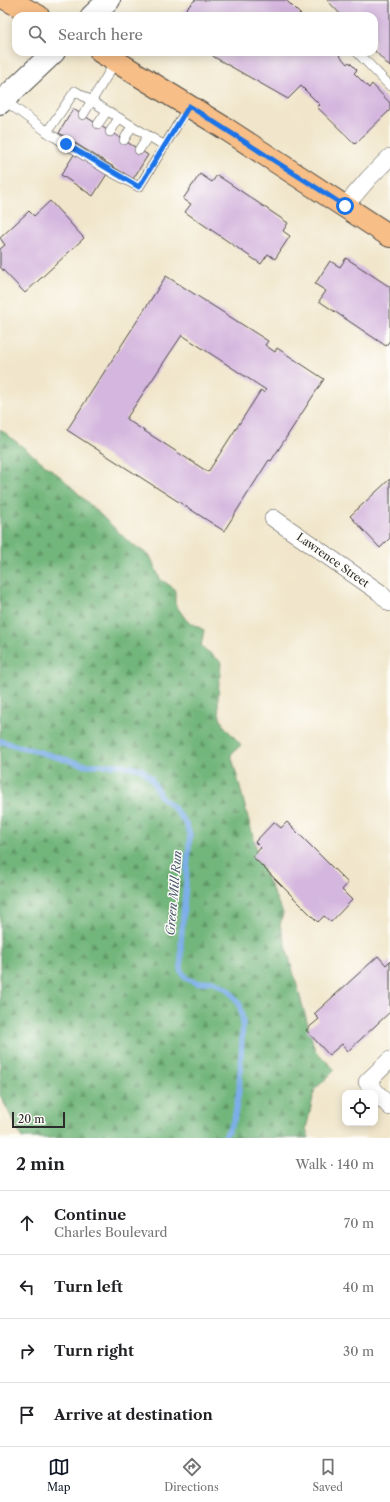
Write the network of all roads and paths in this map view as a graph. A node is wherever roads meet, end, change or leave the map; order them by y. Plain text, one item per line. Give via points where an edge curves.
1 (8, 0) edge
2 (109, 0) edge
3 (30, 12) edge
4 (96, 12) edge
5 (50, 56) edge
6 (360, 56) edge
7 (109, 57) edge
8 (390, 86) edge
9 (2, 101) edge
10 (92, 101) junction
11 (189, 106) junction
12 (107, 111) junction
13 (83, 116) dead end
14 (118, 118) junction
15 (98, 124) dead end
16 (132, 126) junction
17 (47, 132) junction
18 (110, 132) dead end
19 (148, 136) junction
20 (124, 140) dead end
21 (164, 146) junction
22 (139, 150) dead end
23 (390, 157) edge
24 (345, 206) junction
25 (390, 236) edge
26 (273, 518) dead end
27 (390, 603) edge
28 (390, 1060) edge
29 (385, 1101) edge

1 - 3 main road
2 - 4 street
5 - 9 street
6 - 8 lane
7 - 10 lane
7 - 11 main road
9 - 17 lane
10 - 12 lane
10 - 13 lane
10 - 17 lane via 75,91
11 - 21 lane
11 - 24 main road
12 - 14 lane
12 - 15 lane
14 - 16 lane
14 - 18 lane
16 - 19 lane
16 - 20 lane
17 - 21 lane via 139,187
19 - 21 lane
19 - 22 lane
23 - 24 street
24 - 25 main road
26 - 27 street, Lawrence Street via 379,592
28 - 29 street via 367,1082

